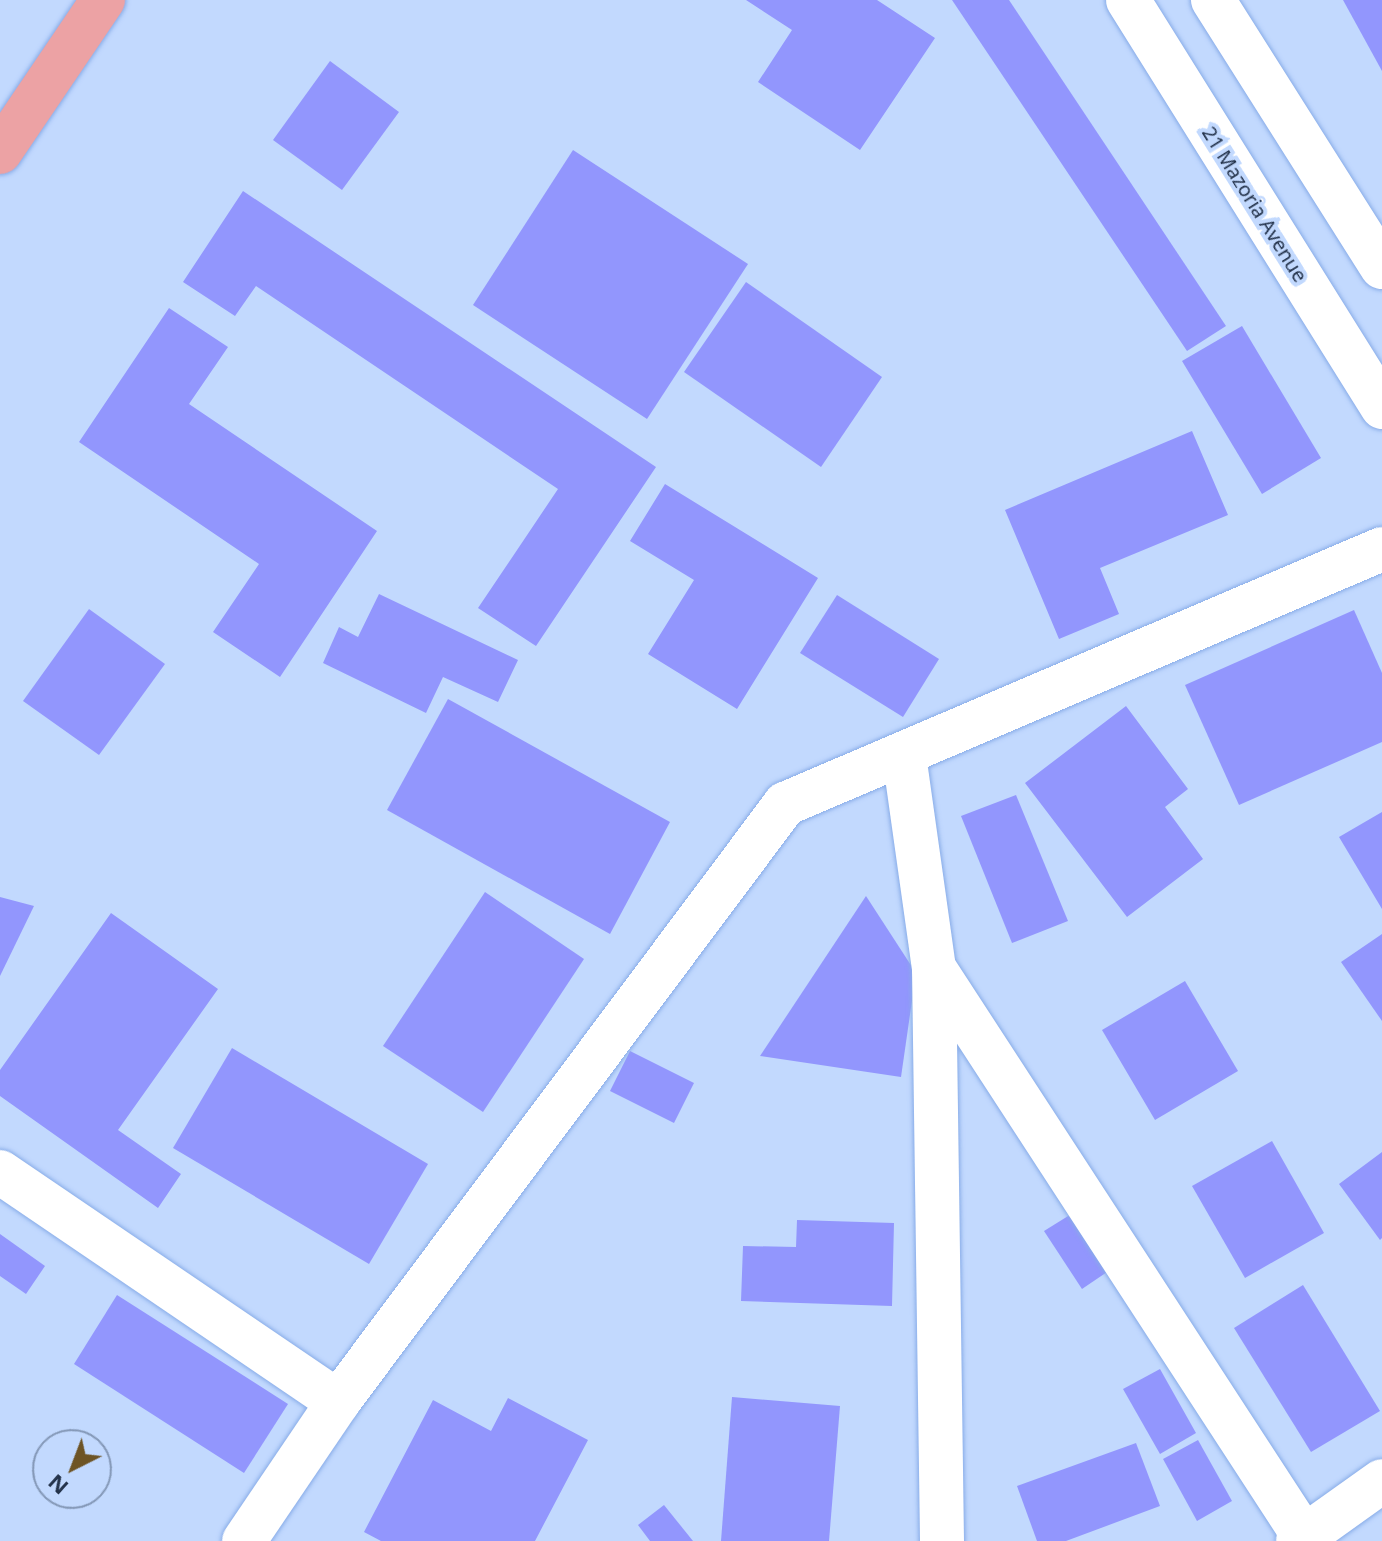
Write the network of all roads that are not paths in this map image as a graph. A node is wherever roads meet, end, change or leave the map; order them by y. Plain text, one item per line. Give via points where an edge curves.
1 (103, 0) edge
2 (1128, 0) edge
3 (1213, 0) edge
4 (0, 152) edge
5 (1382, 267) edge
6 (1382, 407) edge
7 (1382, 549) edge
8 (904, 755) junction
9 (934, 968) junction
10 (0, 1172) edge
11 (338, 1402) junction
12 (1382, 1481) edge
13 (1303, 1540) edge
14 (244, 1541) edge
15 (942, 1541) edge

1 - 4 main road
2 - 6 street, 21 Mazoria Avenue
3 - 5 street
7 - 8 street
8 - 9 street
8 - 11 street via 785,804
9 - 13 street
9 - 15 street
10 - 11 street
11 - 14 street
12 - 13 street

